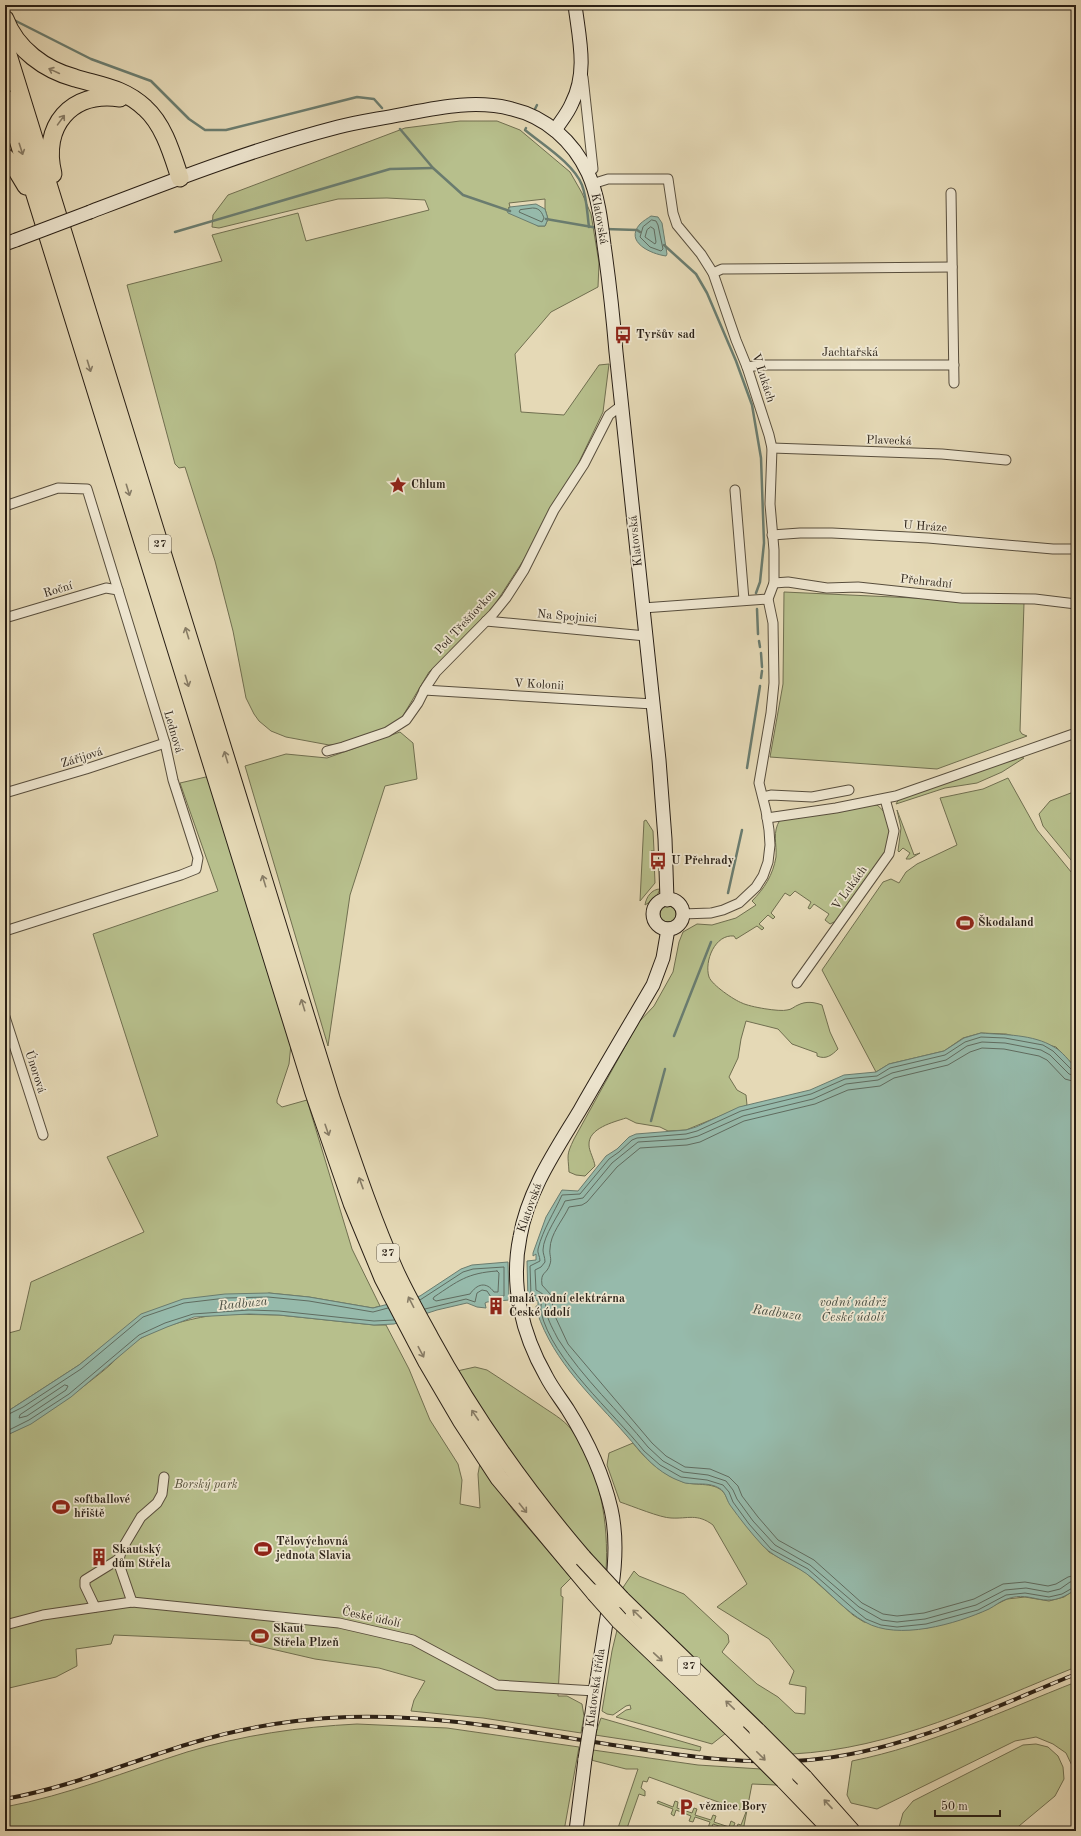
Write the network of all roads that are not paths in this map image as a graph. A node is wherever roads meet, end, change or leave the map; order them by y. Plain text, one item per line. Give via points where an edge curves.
1 (575, 5) edge
2 (5, 19) edge
3 (5, 45) edge
4 (581, 66) junction
5 (5, 98) edge
6 (130, 98) junction
7 (555, 130) junction
8 (5, 157) edge
9 (593, 169) dead end
10 (180, 178) junction
11 (668, 179) joint
12 (592, 184) junction
13 (952, 193) dead end
14 (65, 239) junction
15 (10, 242) edge
16 (952, 267) junction
17 (713, 273) junction
18 (81, 340) junction
19 (954, 365) junction
20 (747, 367) junction
21 (954, 383) dead end
22 (622, 405) junction
23 (772, 448) junction
24 (1006, 460) dead end
25 (735, 490) dead end
26 (5, 506) edge
27 (772, 535) junction
28 (1076, 549) edge
29 (774, 583) junction
30 (118, 590) junction
31 (768, 599) junction
32 (744, 600) junction
33 (1076, 604) edge
34 (643, 608) junction
35 (5, 618) edge
36 (486, 621) junction
37 (646, 636) junction
38 (424, 690) junction
39 (653, 704) junction
40 (1076, 733) edge
41 (164, 743) junction
42 (327, 751) dead end
43 (849, 790) dead end
44 (5, 793) edge
45 (763, 797) junction
46 (885, 799) junction
47 (767, 818) junction
48 (667, 900) junction
49 (682, 914) junction
50 (668, 929) junction
51 (5, 931) edge
52 (797, 983) dead end
53 (5, 1017) edge
54 (43, 1135) dead end
55 (164, 1477) dead end
56 (615, 1545) joint
57 (119, 1558) junction
58 (132, 1602) junction
59 (95, 1607) junction
60 (5, 1625) edge
61 (595, 1691) junction
62 (576, 1831) edge
63 (833, 1831) edge
64 (851, 1831) edge

1 - 4 main road
6 -> 2 highway via 121,91 74,78 39,62 21,45
3 - 14 highway, 27
4 - 7 main road via 575,98
4 - 9 street
5 -> 18 highway, 27
6 - 10 highway via 144,107 157,122
14 -> 6 highway via 63,208 51,164 51,144 57,125 70,110 88,99 108,96
7 - 10 main road, Klatovská via 535,117 512,108 486,105 453,106 337,127 278,144
7 - 12 main road, Klatovská via 579,156
8 - 18 highway via 27,187 66,314
10 - 15 main road, Klatovská, bridge
11 - 12 street, Klatovská via 608,179
11 - 17 street, V Lukách via 677,225
12 - 22 main road, Klatovská via 602,230
13 - 16 street
64 -> 14 highway, 27, bridge via 804,1778 621,1599 545,1512 470,1408 395,1271 350,1155
16 - 17 street via 722,269
16 - 19 street
17 - 20 street, V Lukách
18 -> 63 highway, 27, bridge via 314,1093 352,1203 383,1278 427,1362 499,1478 619,1620 737,1733
19 - 20 street, Jachtařská
19 - 21 street
20 - 23 street, V Lukách
22 - 34 main road, Klatovská
22 - 36 street, Pod Třešňovkou via 609,415 584,464 554,510 524,570 506,598
23 - 24 street, Plavecká via 942,454
23 - 27 street, V Lukách
25 - 32 street
26 - 30 street, Lednová via 58,488 87,489
27 - 28 street, U Hráze via 832,533
27 - 29 street, V Lukách
29 - 31 street, V Lukách
29 - 33 street, Přehradní
30 - 35 street, Roční via 106,588
30 - 41 street, Lednová
31 - 32 street
31 - 45 street via 773,623 774,683 759,783
32 - 34 street
34 - 37 main road, Klatovská
36 - 37 street, Na Spojnici
36 - 38 street, Pod Třešňovkou via 436,672
37 - 39 main road, Klatovská
38 - 39 street, V Kolonii
38 - 42 street, Pod Třešňovkou via 418,704 406,720 387,732
39 - 48 main road, Klatovská via 664,825
40 - 46 street
41 - 44 street, Zářijová
41 - 51 street, Lednová via 198,858 196,869
43 - 45 street via 812,797
45 - 47 street
46 - 47 street
46 - 52 street, V Lukách via 894,831 889,854
47 - 49 street via 769,857 763,876 753,891 739,903 722,910
48 - 49 main road via 677,903
48 - 50 main road via 660,901 653,914 658,925
49 - 50 main road via 678,924
50 - 56 main road, Klatovská via 663,958 653,985 537,1185 523,1222 517,1259 518,1299 528,1337 546,1376 569,1412 596,1463 611,1512
53 - 54 street, Únorová
55 - 57 street via 162,1494 157,1503 141,1517
56 - 61 main road, Klatovská třída via 614,1573
57 - 58 street
57 - 59 street via 85,1580 85,1586
58 - 59 street, České údolí
58 - 61 street, České údolí via 339,1623 413,1640 497,1685
59 - 60 street, České údolí via 43,1615
61 - 62 main road, Klatovská třída, bridge

